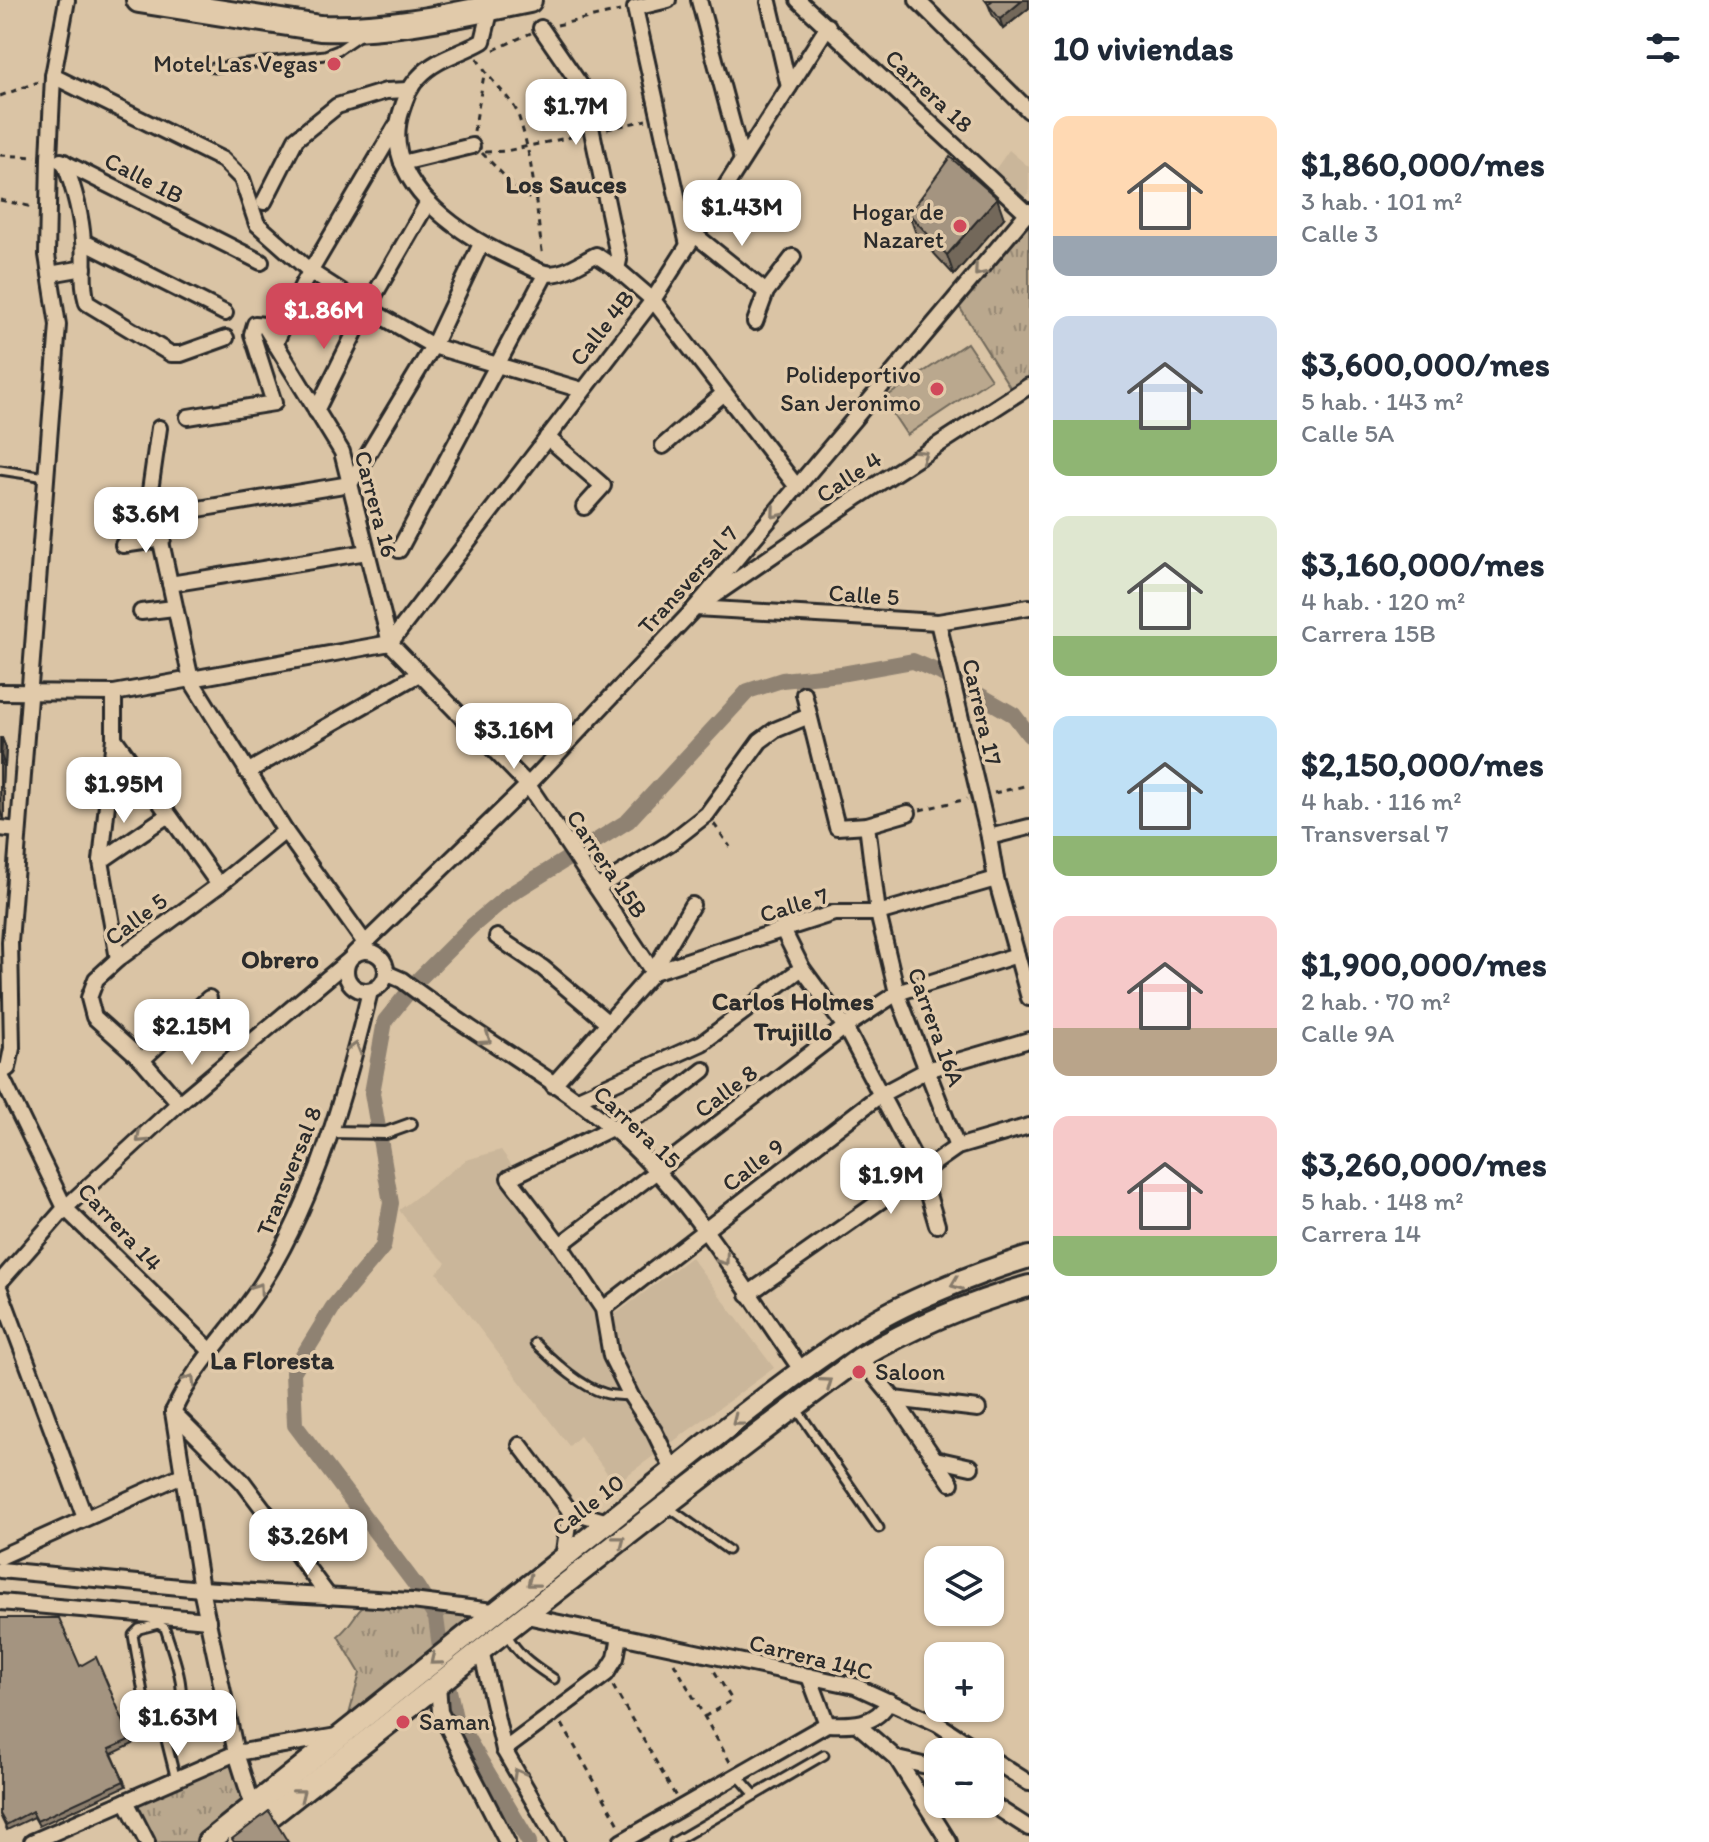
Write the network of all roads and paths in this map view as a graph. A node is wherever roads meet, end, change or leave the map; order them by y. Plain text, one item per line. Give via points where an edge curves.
1 (67, 0) edge
2 (139, 0) edge
3 (529, 0) edge
4 (668, 0) edge
5 (699, 0) edge
6 (798, 0) edge
7 (917, 0) edge
8 (769, 2) edge
9 (491, 8) junction
10 (635, 8) junction
11 (828, 26) junction
12 (372, 27) junction
13 (541, 28) junction
14 (472, 47) junction
15 (213, 68) dead end
16 (484, 74) junction
17 (53, 76) junction
18 (789, 87) junction
19 (409, 90) junction
20 (0, 96) edge
21 (1029, 111) edge
22 (396, 126) junction
23 (526, 147) junction
24 (477, 150) junction
25 (0, 155) edge
26 (56, 160) junction
27 (742, 160) junction
28 (402, 163) junction
29 (0, 200) edge
30 (264, 202) dead end
31 (428, 202) junction
32 (535, 202) junction
33 (49, 210) junction
34 (1028, 213) edge
35 (691, 240) junction
36 (84, 242) junction
37 (481, 244) junction
38 (793, 257) dead end
39 (261, 262) dead end
40 (84, 268) junction
41 (617, 269) junction
42 (311, 272) junction
43 (546, 273) junction
44 (50, 274) junction
45 (766, 292) junction
46 (653, 300) junction
47 (367, 308) junction
48 (225, 313) dead end
49 (755, 322) dead end
50 (226, 338) dead end
51 (275, 344) junction
52 (433, 346) junction
53 (496, 366) junction
54 (582, 390) junction
55 (1028, 390) edge
56 (724, 393) junction
57 (316, 411) junction
58 (188, 417) dead end
59 (159, 428) dead end
60 (547, 437) junction
61 (663, 446) dead end
62 (0, 470) edge
63 (46, 477) junction
64 (350, 484) junction
65 (797, 487) junction
66 (584, 507) dead end
67 (192, 510) dead end
68 (163, 539) junction
69 (123, 545) dead end
70 (399, 550) dead end
71 (367, 552) junction
72 (170, 584) junction
73 (1029, 607) edge
74 (174, 608) junction
75 (695, 608) junction
76 (141, 612) dead end
77 (938, 622) junction
78 (390, 643) junction
79 (419, 674) junction
80 (191, 680) junction
81 (0, 692) edge
82 (114, 693) junction
83 (29, 694) junction
84 (804, 694) dead end
85 (809, 716) junction
86 (114, 738) junction
87 (247, 772) junction
88 (528, 785) junction
89 (1029, 785) edge
90 (979, 796) junction
91 (908, 813) joint
92 (707, 814) junction
93 (168, 815) junction
94 (867, 825) junction
95 (1029, 827) edge
96 (0, 828) edge
97 (18, 830) junction
98 (285, 831) junction
99 (989, 837) junction
100 (730, 847) dead end
101 (101, 861) junction
102 (996, 879) junction
103 (219, 885) junction
104 (597, 888) junction
105 (692, 905) dead end
106 (878, 913) junction
107 (783, 930) junction
108 (497, 937) dead end
109 (5, 942) edge
110 (356, 952) junction
111 (1017, 955) junction
112 (118, 959) junction
113 (802, 968) junction
114 (1025, 970) edge
115 (653, 972) junction
116 (386, 973) junction
117 (370, 991) junction
118 (897, 993) junction
119 (209, 998) dead end
120 (1029, 998) edge
121 (607, 1022) junction
122 (845, 1027) junction
123 (1029, 1040) edge
124 (142, 1060) junction
125 (704, 1070) dead end
126 (927, 1070) junction
127 (0, 1073) edge
128 (553, 1085) junction
129 (880, 1095) junction
130 (576, 1100) junction
131 (179, 1103) junction
132 (411, 1124) dead end
133 (1029, 1126) edge
134 (611, 1127) junction
135 (331, 1132) junction
136 (957, 1147) junction
137 (658, 1171) junction
138 (921, 1171) junction
139 (65, 1208) junction
140 (937, 1225) dead end
141 (704, 1231) junction
142 (560, 1245) junction
143 (1029, 1257) edge
144 (0, 1282) edge
145 (1029, 1286) edge
146 (0, 1290) edge
147 (748, 1294) junction
148 (603, 1309) junction
149 (535, 1343) dead end
150 (210, 1350) junction
151 (860, 1358) junction
152 (802, 1371) junction
153 (631, 1396) junction
154 (894, 1399) junction
155 (795, 1407) junction
156 (978, 1409) dead end
157 (173, 1412) junction
158 (520, 1445) dead end
159 (935, 1459) junction
160 (680, 1465) junction
161 (971, 1467) dead end
162 (182, 1475) junction
163 (951, 1483) dead end
164 (666, 1505) junction
165 (570, 1511) junction
166 (85, 1518) junction
167 (608, 1522) junction
168 (879, 1528) dead end
169 (728, 1550) dead end
170 (0, 1557) edge
171 (563, 1558) junction
172 (0, 1570) edge
173 (201, 1589) junction
174 (329, 1597) junction
175 (0, 1602) edge
176 (496, 1611) junction
177 (524, 1615) junction
178 (208, 1620) junction
179 (505, 1630) junction
180 (620, 1636) junction
181 (665, 1646) junction
182 (481, 1650) junction
183 (703, 1654) junction
184 (606, 1674) junction
185 (809, 1676) junction
186 (554, 1679) dead end
187 (438, 1684) junction
188 (889, 1701) junction
189 (413, 1706) junction
190 (440, 1712) junction
191 (555, 1712) junction
192 (704, 1717) junction
193 (378, 1720) junction
194 (162, 1724) junction
195 (827, 1724) junction
196 (859, 1726) junction
197 (342, 1735) junction
198 (960, 1738) edge
199 (504, 1750) junction
200 (236, 1753) junction
201 (824, 1755) dead end
202 (897, 1759) junction
203 (924, 1765) edge
204 (1004, 1767) edge
205 (738, 1776) junction
206 (176, 1780) junction
207 (1029, 1783) edge
208 (755, 1795) junction
209 (126, 1801) junction
210 (682, 1807) junction
211 (1004, 1812) edge
212 (256, 1816) junction
213 (1029, 1828) edge
214 (624, 1840) edge
215 (32, 1842) edge
216 (147, 1842) edge
217 (208, 1842) edge
218 (238, 1842) edge
219 (507, 1842) edge
220 (557, 1842) edge
221 (674, 1842) edge
222 (949, 1842) edge

1 - 17 street
2 - 12 highway via 320,28
3 - 9 highway
4 - 10 street
5 - 27 street
6 - 11 street, Carrera 18
7 - 21 street
8 - 18 street
9 - 12 highway
9 - 14 street via 483,41
10 - 13 path
10 - 35 street
11 - 18 street, Calle 4B
11 - 34 street, Carrera 18
12 - 15 lane via 331,53
13 - 14 path via 492,51
13 - 41 street via 583,89
14 - 16 path
14 - 19 street via 433,64
16 - 23 path via 516,109
16 - 24 path
17 - 20 path
17 - 26 street
17 - 42 street via 223,160 242,179 257,224
18 - 27 street, Calle 4B
19 - 22 street
19 - 30 street via 386,91 337,106 296,139
22 - 28 street
22 - 42 street
23 - 24 path
23 - 32 path
24 - 28 street
24 - 32 path
25 - 26 path
26 - 33 street
26 - 36 street via 78,199
26 - 39 street, Calle 1B
27 - 35 street, Calle 4B
28 - 31 street
29 - 33 path
31 - 37 street
31 - 47 street
32 - 43 path
33 - 44 street
34 -> 65 street, Transversal 7
35 - 45 street
35 - 46 street, Calle 4B
36 - 40 street
36 - 48 street
37 - 43 street
37 - 52 street
38 - 45 street
40 - 44 street
40 - 50 street via 87,303 171,354
41 - 43 street via 596,255 560,273
41 - 46 street
42 - 47 street
42 - 51 street
43 - 53 street
44 - 63 street via 58,325
45 - 49 street
46 - 54 street, Calle 4B
46 - 56 street
47 - 52 street
47 - 57 street
51 - 57 street, Carrera 16
51 - 58 street via 264,325 255,324 252,334 274,403
52 - 53 street
52 - 64 street
53 - 54 street
53 - 70 street
54 - 60 street, Calle 4B
75 -> 55 street, Calle 4
56 - 61 street
56 - 65 street
57 - 64 street, Carrera 16 via 342,452
59 - 68 street via 150,491
60 - 66 street via 603,486
60 - 78 street, Calle 4B
62 - 63 lane
63 - 83 street
64 - 67 street
64 - 71 street, Carrera 16
65 -> 75 street, Transversal 7
68 - 69 street
68 - 72 street
71 - 72 street
71 - 78 street, Carrera 16
72 - 74 street
73 - 77 street, Calle 5
74 - 76 street
74 - 80 street
75 - 77 street, Calle 5
75 - 88 street, Transversal 7
77 - 90 street, Carrera 17
78 - 79 street, Carrera 15B
78 - 80 street
79 - 87 street
79 - 88 street, Carrera 15B
80 - 82 street
80 - 87 street
81 - 83 street
82 - 83 street
82 - 86 street
83 - 97 street
84 - 85 street
85 - 92 street via 760,741
85 - 94 street via 837,827
86 - 93 street
86 - 101 street
87 - 98 street
88 - 104 street, Carrera 15B
88 - 110 street, Transversal 7
89 - 90 path
90 - 91 path
90 - 99 street, Carrera 17
91 - 94 street
92 - 100 path
92 - 104 street
93 - 101 street
93 - 103 street
94 - 106 street, Carrera 16A
95 - 99 street
96 - 97 street
97 - 109 street
98 - 103 street, Calle 5
98 - 110 street
99 - 102 street, Carrera 17
101 - 112 street
102 - 106 street, Calle 7
102 - 111 street, Carrera 17
103 - 112 street, Calle 5
104 - 115 street, Carrera 15B
105 - 115 street
106 - 107 street, Calle 7 via 834,913
106 - 118 street, Carrera 16A
107 - 113 street
107 - 115 street, Calle 7
108 - 121 street
109 - 127 street via 12,1048 8,1068
110 - 116 street via 375,952
110 - 117 street via 347,975 350,982
110 - 131 street, Transversal 7
111 - 114 street, Carrera 17
111 - 118 street, Calle 8
112 - 124 street, Calle 5 via 96,979 89,998 94,1017
113 - 122 street
113 - 130 street via 702,1043
114 - 120 street, Carrera 17
115 - 121 street
116 - 117 street
116 -> 128 street, Carrera 15
135 -> 117 street, Transversal 8
118 - 122 street, Calle 8
118 - 126 street, Carrera 16A
119 - 124 street
121 - 128 street
122 - 129 street
122 - 137 street, Calle 8
123 - 126 street, Calle 9
124 - 131 street
125 - 134 street via 659,1105
126 - 129 street, Calle 9
126 - 136 street, Carrera 16A
127 - 139 street, Carrera 14
128 - 130 street, Carrera 15
129 - 138 street
129 - 141 street, Calle 9
130 - 134 street, Carrera 15
131 -> 139 street, Transversal 7
132 - 135 street via 386,1133
133 - 136 street
134 - 137 street, Carrera 15
134 - 142 street via 509,1178
150 -> 135 street, Transversal 8 via 262,1284 288,1238
136 - 138 street
137 - 141 street, Carrera 15
137 - 142 street, Calle 8
138 - 140 street
138 - 147 street
139 - 144 street, Transversal 7
139 - 150 street, Carrera 14
141 -> 147 street, Carrera 15
141 - 148 street, Calle 9
142 - 148 street
143 -> 152 main road, Calle 10 via 859,1330
145 - 151 main road, Calle 10 via 975,1301
146 - 166 street
147 - 152 street, Carrera 15
148 - 153 street via 611,1356
149 - 153 lane via 594,1389
157 -> 150 street, Transversal 8
151 - 154 street
155 -> 151 main road, Calle 10
152 -> 160 main road, Calle 10
153 - 160 street
154 - 156 street
154 - 159 street
155 - 164 main road, Calle 10
155 - 168 lane
157 - 162 street
157 - 174 street via 243,1482
158 - 165 street
159 - 161 street
159 - 163 street
160 - 167 main road, Calle 10
162 - 166 street
162 - 173 street
164 - 169 lane
177 -> 164 main road, Calle 10
165 - 167 street
165 - 171 street
166 - 170 street
167 - 171 main road, Calle 10
171 -> 176 main road, Calle 10
172 - 173 street, Carrera 14C
173 - 174 street, Carrera 14C
173 - 178 street
174 - 176 street, Carrera 14C
175 - 178 street
176 - 177 street, Carrera 14C
176 -> 193 main road, Calle 10
177 - 179 main road, Calle 10
177 - 180 street, Carrera 14C
178 - 200 street
179 - 182 main road, Calle 10
179 - 186 lane via 526,1661
180 - 181 street, Carrera 14C
180 - 184 street
181 - 183 street, Carrera 14C
181 - 192 path
182 - 187 main road, Calle 10
182 - 199 street
183 - 185 street, Carrera 14C
183 - 192 path via 732,1700
184 - 191 street
184 - 210 path
185 - 188 street, Carrera 14C via 855,1686
185 - 195 street
187 - 189 main road, Calle 10
187 - 190 street
188 - 196 street
188 - 198 street, Carrera 14C
189 - 190 street
189 - 193 main road, Calle 10
190 - 219 street
191 - 199 street
191 - 214 path
192 - 205 path
193 - 197 main road, Calle 10
212 -> 193 main road, Calle 10
194 - 194 lane via 176,1721 183,1707 171,1647 165,1628 158,1624 133,1635 146,1710 153,1724
194 - 206 lane
195 - 196 street
195 - 205 street
196 - 202 street
197 - 200 street
197 - 212 main road, Calle 10
220 -> 199 street
200 - 206 street
200 - 212 street
201 - 208 lane
202 - 203 street
202 - 222 street
204 - 207 street
205 - 208 lane
205 - 210 street
206 - 209 street
208 - 221 lane
209 - 215 street
209 - 216 street
210 - 214 street
211 - 213 street
212 - 217 main road, Calle 10
212 - 218 main road, Calle 10

